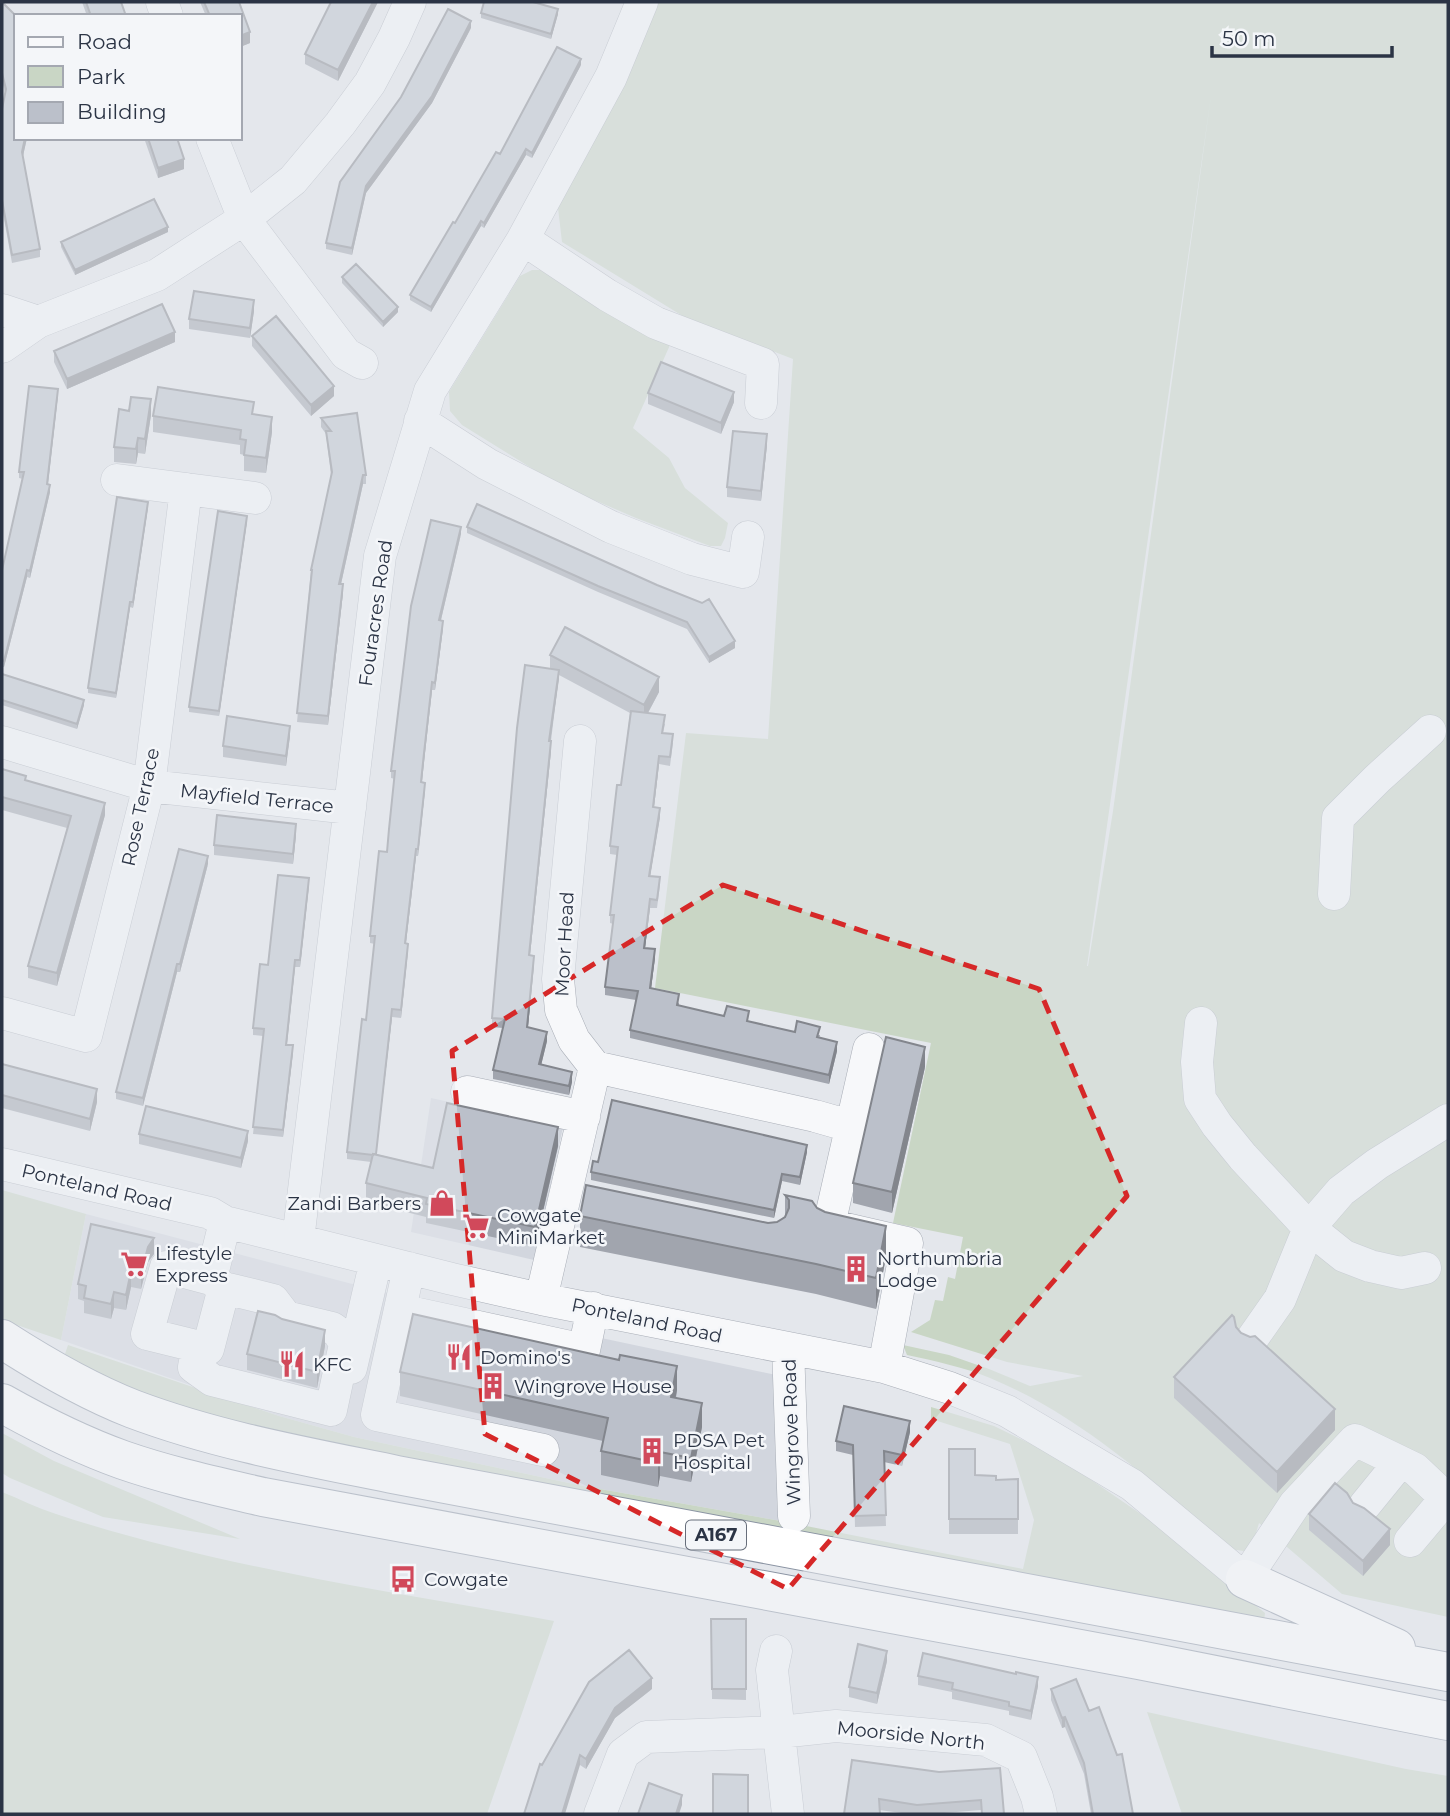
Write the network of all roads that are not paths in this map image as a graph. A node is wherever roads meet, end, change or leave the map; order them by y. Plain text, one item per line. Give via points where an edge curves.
1 (410, 2) edge
2 (642, 2) edge
3 (213, 140) edge
4 (244, 219) junction
5 (523, 239) junction
6 (2, 310) edge
7 (38, 322) junction
8 (2, 347) edge
9 (362, 363) dead end
10 (761, 403) dead end
11 (420, 421) junction
12 (117, 480) dead end
13 (186, 489) junction
14 (255, 498) dead end
15 (748, 537) dead end
16 (1430, 731) dead end
17 (580, 741) dead end
18 (2, 742) edge
19 (149, 786) junction
20 (350, 808) junction
21 (1334, 894) dead end
22 (2, 1013) edge
23 (1201, 1023) dead end
24 (869, 1049) dead end
25 (595, 1067) junction
26 (467, 1092) dead end
27 (584, 1117) junction
28 (1448, 1120) edge
29 (850, 1126) junction
30 (2, 1164) edge
31 (218, 1218) junction
32 (1309, 1228) junction
33 (298, 1240) junction
34 (376, 1260) junction
35 (409, 1268) junction
36 (1425, 1268) dead end
37 (218, 1283) junction
38 (541, 1299) junction
39 (593, 1308) junction
40 (400, 1310) junction
41 (2, 1339) edge
42 (1252, 1339) edge
43 (198, 1347) junction
44 (788, 1348) junction
45 (884, 1367) junction
46 (351, 1370) dead end
47 (2, 1403) edge
48 (543, 1450) dead end
49 (1400, 1462) junction
50 (1447, 1499) edge
51 (1365, 1505) edge
52 (794, 1516) dead end
53 (1410, 1541) dead end
54 (1245, 1579) junction
55 (776, 1651) dead end
56 (1448, 1672) edge
57 (1448, 1721) edge
58 (779, 1732) junction
59 (600, 1814) edge
60 (788, 1814) edge
61 (1041, 1814) edge

1 - 4 street via 370,83 340,124 293,180
2 - 5 street, Fouracres Road via 611,77
3 - 4 street
4 - 7 street via 157,275
4 - 9 street via 346,354
5 - 10 street via 656,323 762,364
5 - 11 street, Fouracres Road via 430,391
6 - 7 street
7 - 8 street
11 - 15 street via 549,496 692,559 743,572
11 - 20 street, Fouracres Road via 380,556
12 - 13 street
13 - 14 street
13 - 19 street, Rose Terrace
16 - 21 street via 1338,818
17 - 25 street, Moor Head via 558,979 561,1010 574,1040
18 - 19 street, Mayfield Terrace
19 - 20 street, Mayfield Terrace
19 - 22 street, Rose Terrace via 86,1036
20 - 33 street, Fouracres Road
23 - 32 street via 1200,1099 1243,1157
24 - 29 street
25 - 27 street
25 - 29 street
26 - 27 street
27 - 38 street via 578,1196
28 - 32 street via 1341,1191
29 - 45 street via 829,1225 907,1243
30 - 31 street, Ponteland Road
31 - 33 street, Ponteland Road
31 - 37 street
32 - 36 street via 1344,1256 1370,1266 1401,1273
32 - 42 street via 1280,1299
33 - 34 street, Ponteland Road
34 - 35 street, Ponteland Road
34 - 46 street
35 - 38 street, Ponteland Road
35 - 40 street
37 - 43 street via 208,1349
37 - 43 street via 166,1267 147,1334
37 - 43 street via 274,1300 286,1317 339,1333 345,1344 331,1410 212,1380 194,1367
38 - 39 street, Ponteland Road
39 - 40 street via 584,1350
39 - 44 street, Ponteland Road
40 - 48 street via 377,1415
41 - 56 highway, A167 via 79,1385 134,1409 271,1449
44 - 45 street, Ponteland Road
44 - 52 street, Wingrove Road
45 - 54 street, Ponteland Road via 1007,1410 1132,1485
47 - 57 highway, A167 via 123,1460 264,1497
49 - 50 street via 1415,1469
49 - 51 street
49 - 54 street via 1354,1440 1295,1504
50 - 53 street
54 - 56 highway
55 - 58 street via 772,1670
58 - 59 street, Moorside North via 646,1737 623,1754
58 - 60 street
58 - 61 street, Moorside North via 836,1727 986,1740 1021,1757

